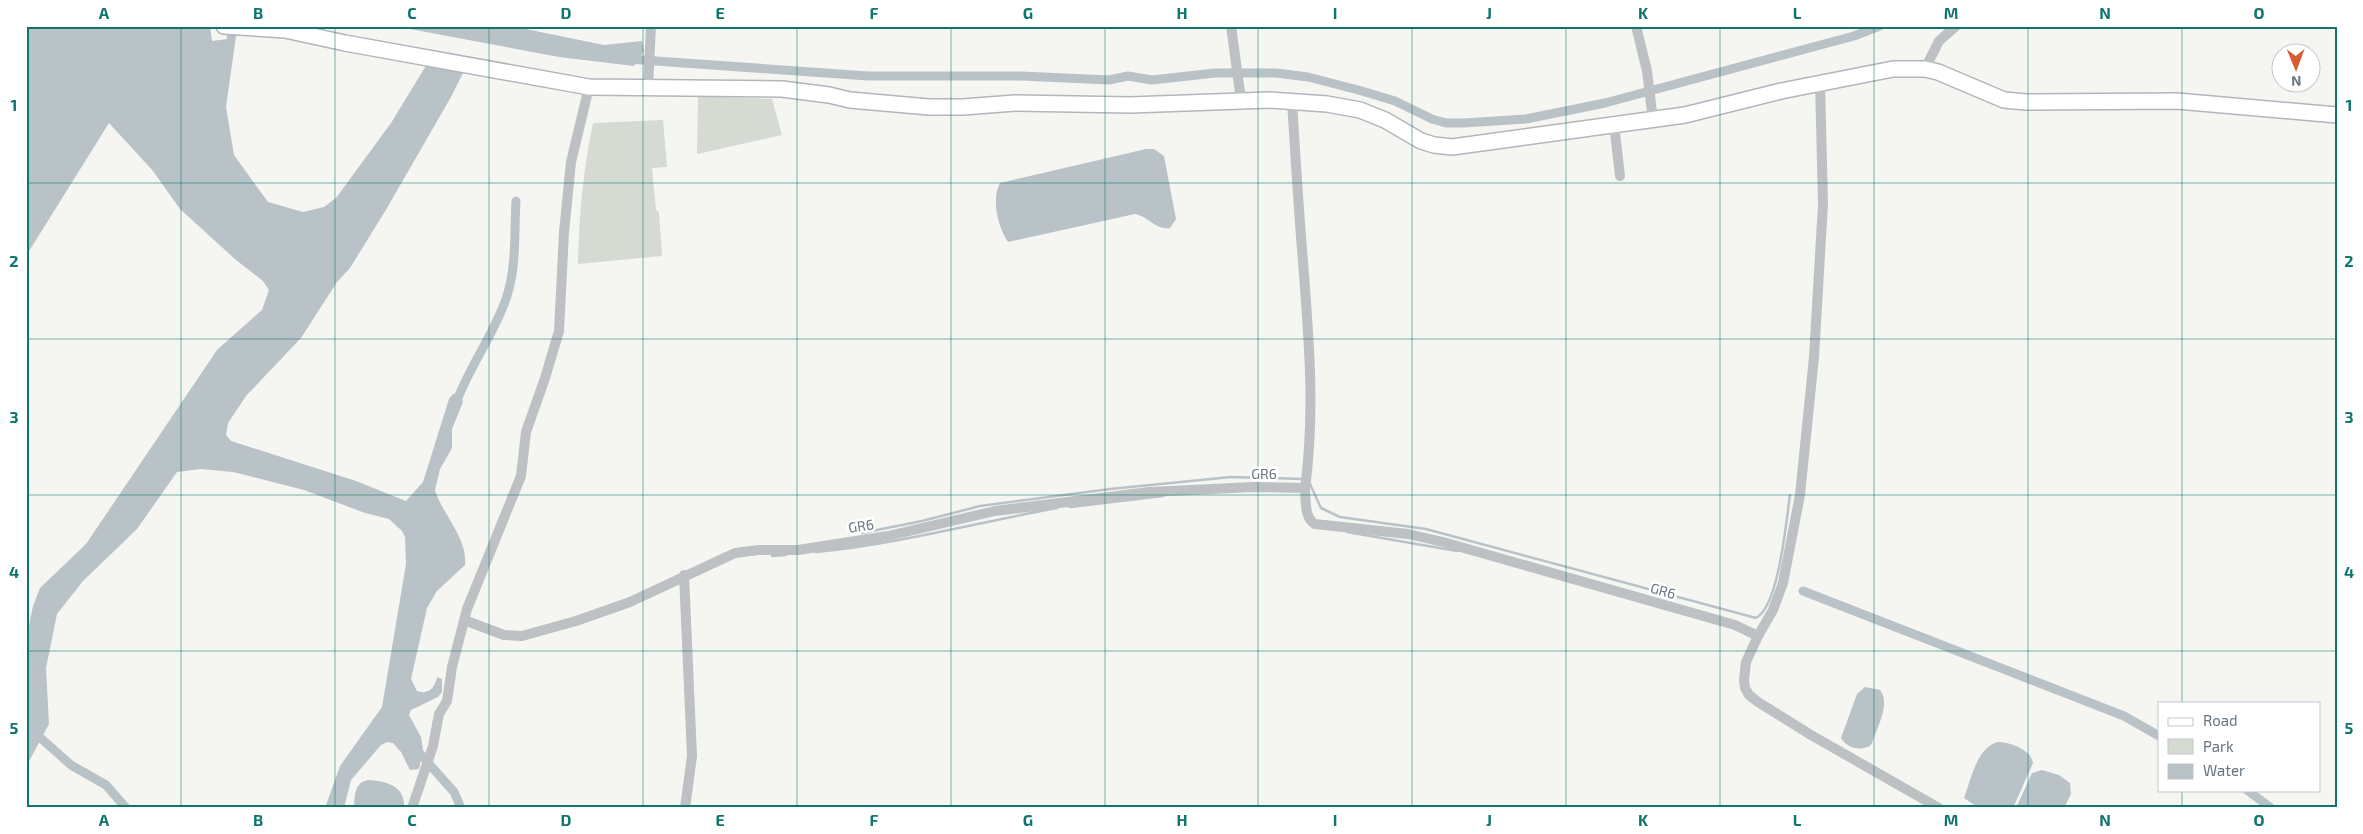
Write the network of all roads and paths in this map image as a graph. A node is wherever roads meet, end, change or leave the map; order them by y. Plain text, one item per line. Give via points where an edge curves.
1 (224, 26) edge
2 (1231, 26) edge
3 (1636, 26) edge
4 (1956, 26) edge
5 (651, 31) edge
6 (1925, 69) junction
7 (648, 83) junction
8 (1820, 83) junction
9 (589, 87) junction
10 (1241, 97) junction
11 (1292, 101) junction
12 (2337, 115) edge
13 (1653, 120) junction
14 (1614, 124) junction
15 (1620, 176) dead end
16 (1306, 488) junction
17 (684, 575) junction
18 (464, 620) junction
19 (1758, 636) junction
20 (412, 808) edge
21 (685, 808) edge
22 (1940, 808) edge

1 - 9 main road via 285,30
2 - 10 street
3 - 13 street via 1647,72
4 - 6 street via 1939,42
5 - 7 street
6 - 8 main road via 1893,69
6 - 12 main road via 2004,100 2177,101
7 - 9 main road
7 - 10 main road via 782,90 929,107 1015,103 1130,105
8 - 13 main road
8 - 19 street via 1823,204 1814,357 1800,496 1783,583
9 - 18 street via 571,162 559,331 526,432 522,476
10 - 11 main road
11 - 14 main road via 1360,110 1421,141 1443,146 1489,143
11 - 16 street via 1312,409
13 - 14 main road
14 - 15 street
16 - 17 street, GR6 via 1149,492 1004,510 888,536 798,550 735,553
16 - 19 street, GR6 via 1308,515 1315,524 1408,534 1443,542 1735,625
17 - 18 street, GR6 via 630,602 522,636 504,636
17 - 21 street via 692,756
18 - 20 street via 448,695 439,714 433,746
19 - 22 street via 1746,662 1744,680 1749,695 1811,735

